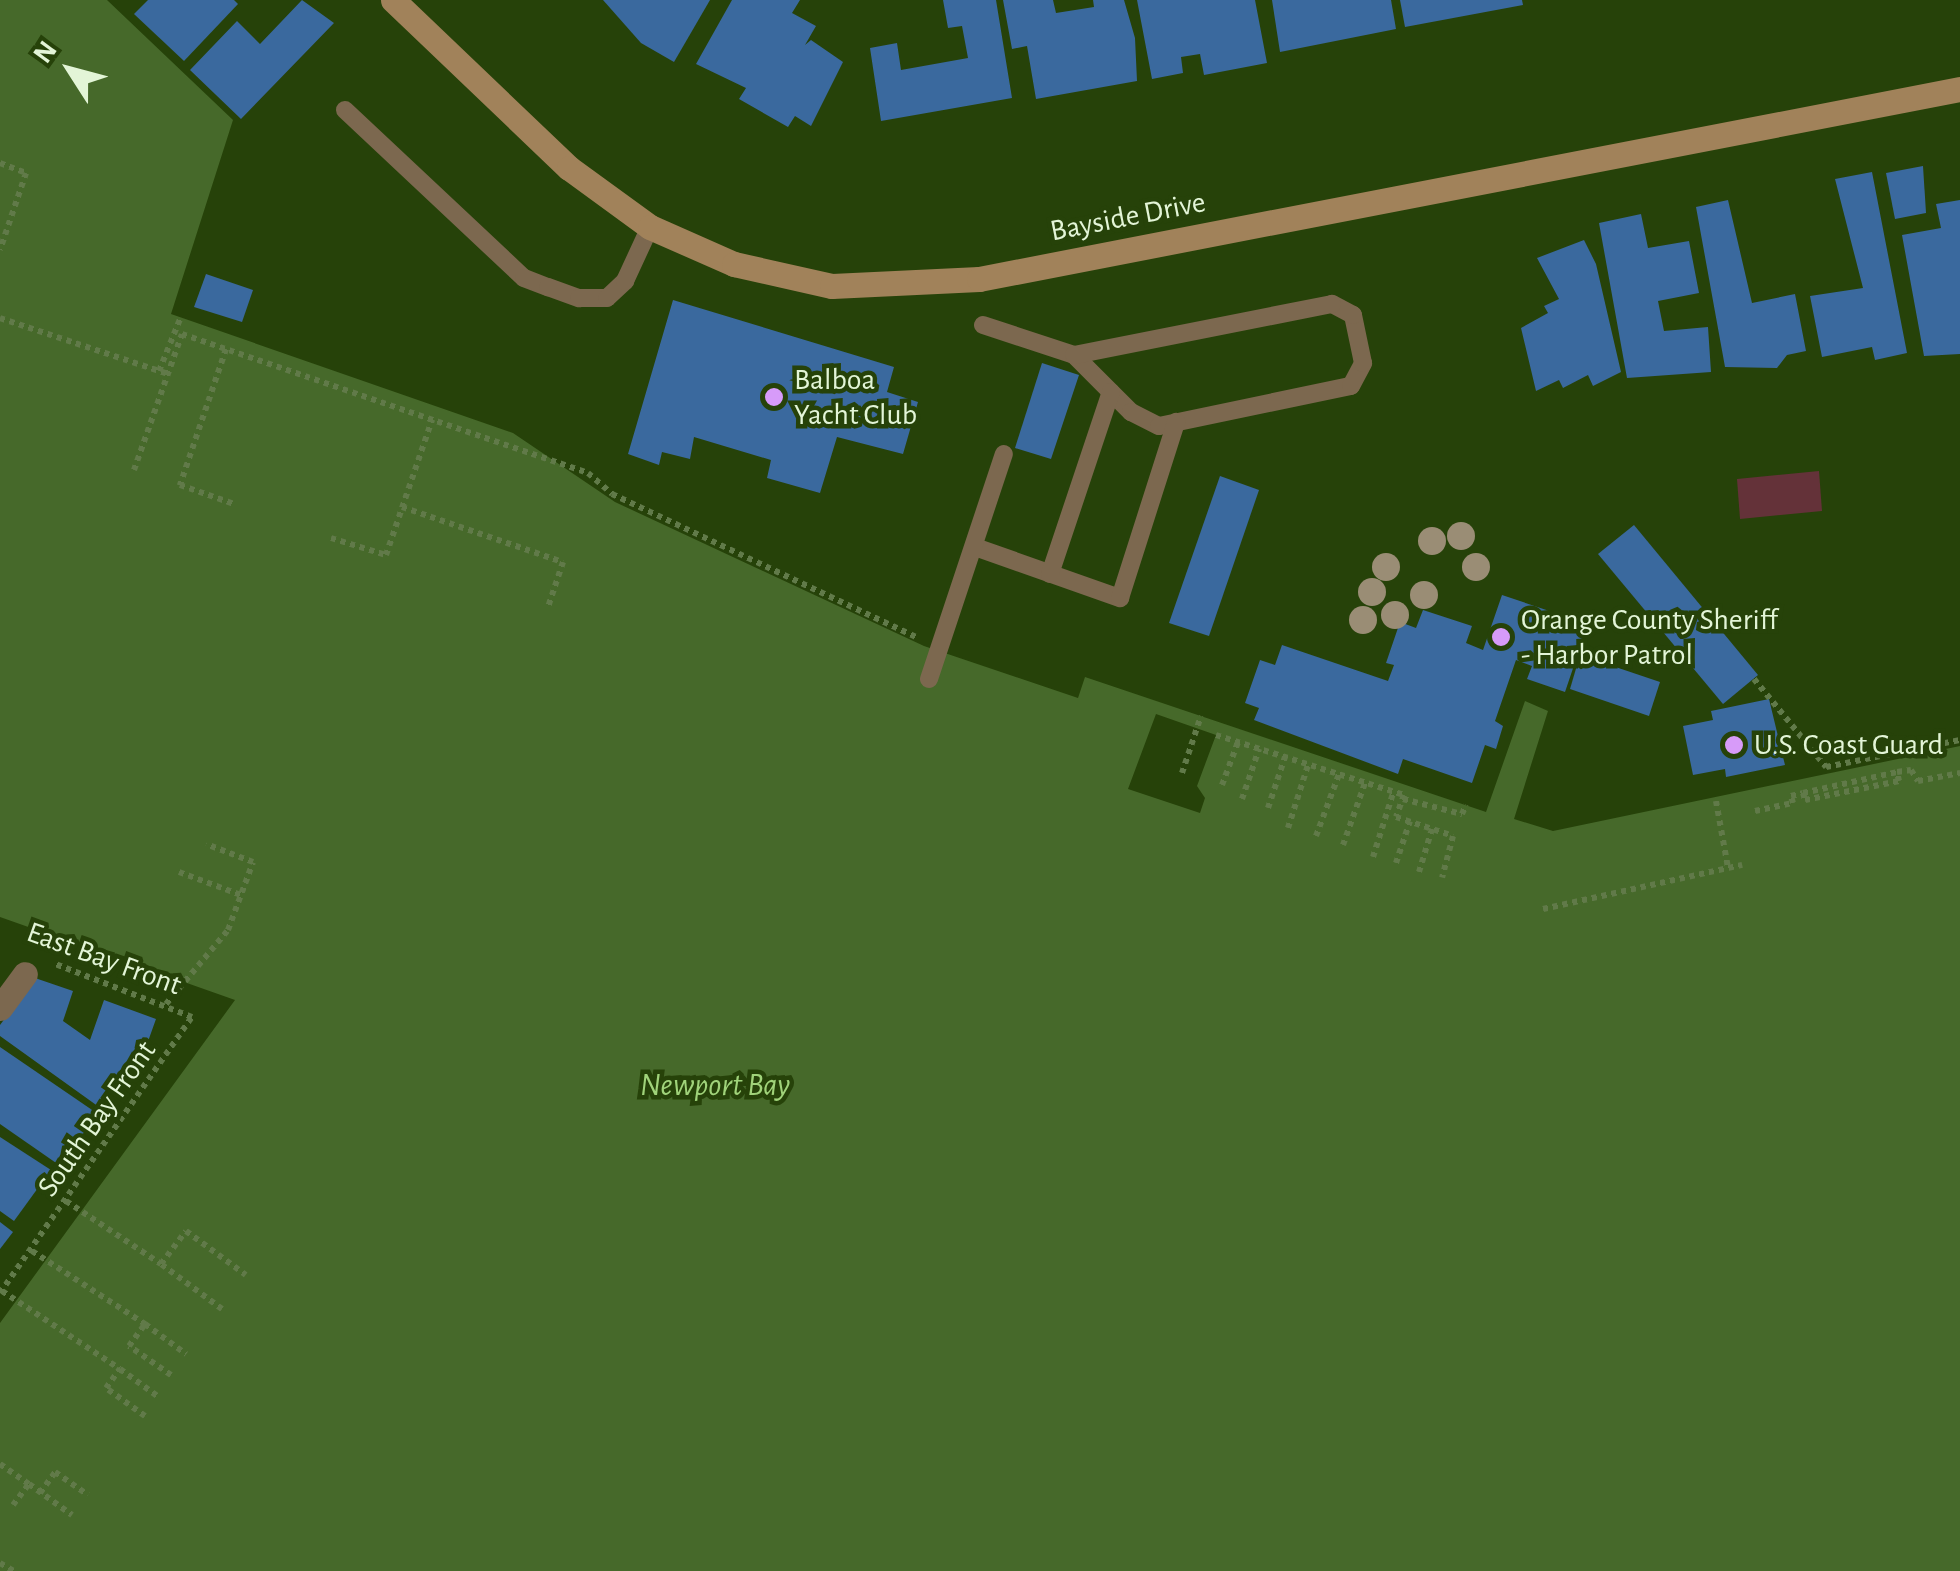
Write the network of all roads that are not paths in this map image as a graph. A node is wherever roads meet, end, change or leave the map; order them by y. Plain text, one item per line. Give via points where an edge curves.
1 (393, 0) edge
2 (1960, 89) edge
3 (345, 110) dead end
4 (650, 227) junction
5 (983, 325) dead end
6 (1074, 355) junction
7 (1111, 392) junction
8 (1176, 422) junction
9 (1004, 454) dead end
10 (975, 547) junction
11 (1050, 574) junction
12 (929, 679) dead end
13 (31, 966) road end
14 (0, 1008) edge

1 - 4 main road, Bayside Drive via 569,168
2 - 4 main road, Bayside Drive via 911,287 832,286 734,264
3 - 4 lane via 524,278 548,288 607,298 625,282
5 - 6 lane
6 - 7 lane
6 - 8 lane via 1332,304 1353,315 1363,363 1350,386
7 - 8 lane via 1145,423
7 - 11 lane
8 - 11 lane via 1120,598
9 - 10 lane
10 - 11 lane
10 - 12 lane
13 - 14 street

